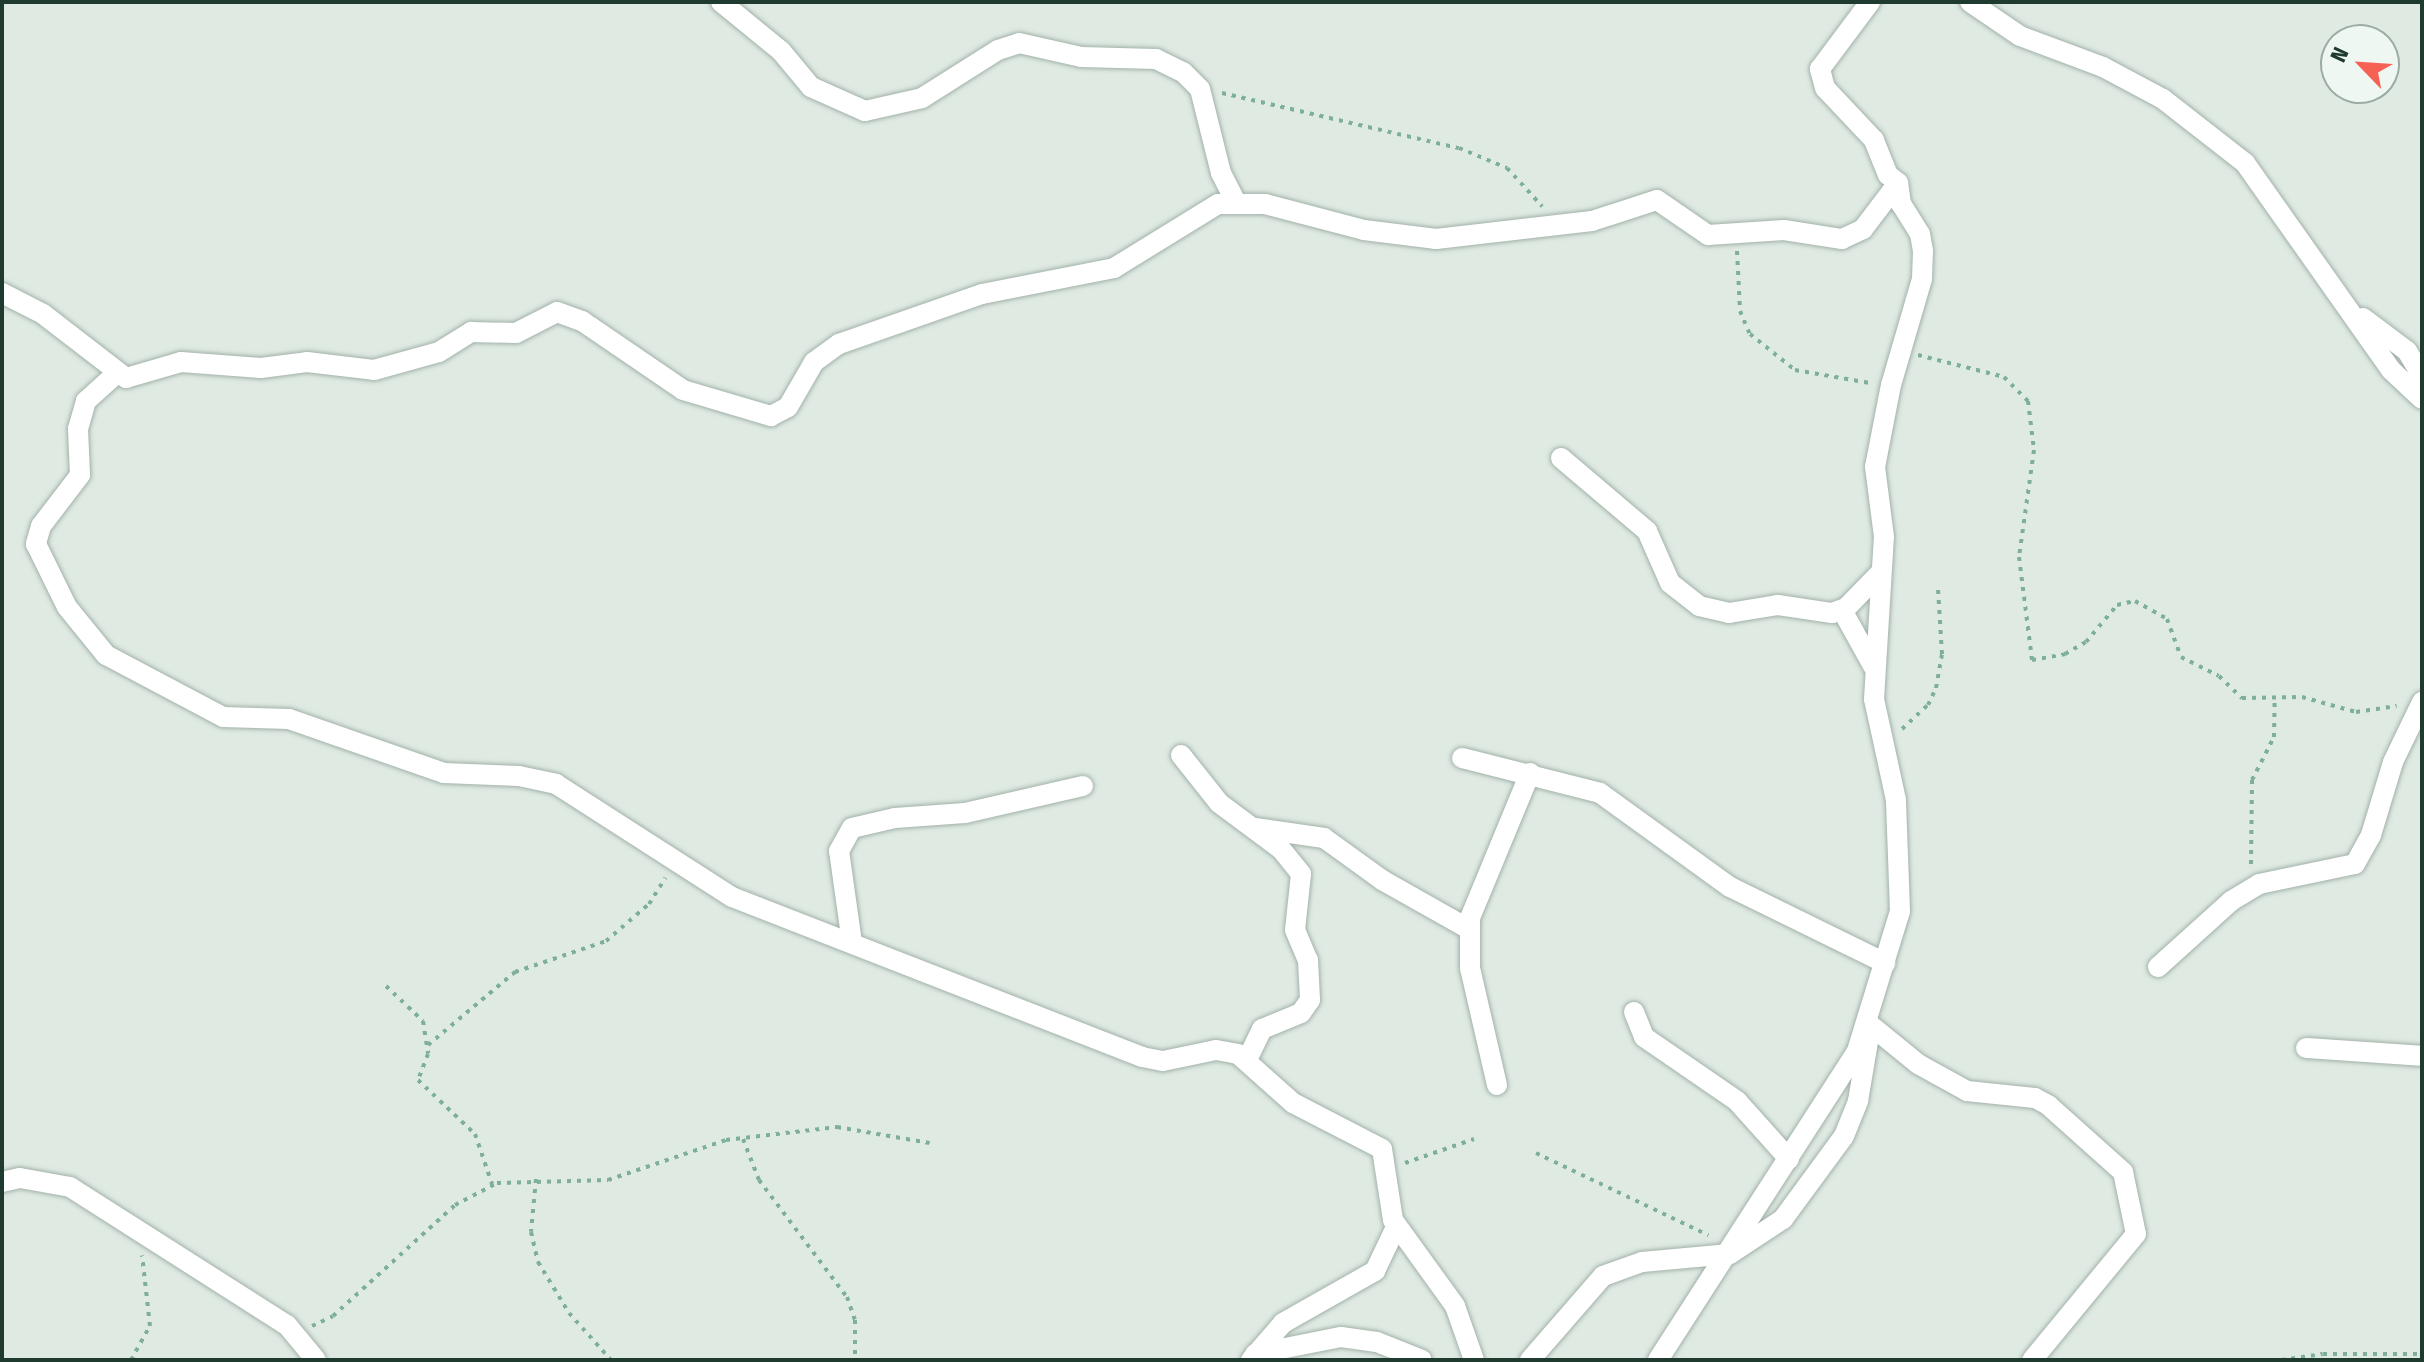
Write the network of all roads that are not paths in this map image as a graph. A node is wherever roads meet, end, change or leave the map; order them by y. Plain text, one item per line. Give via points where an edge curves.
1 (721, 2) edge
2 (1870, 2) edge
3 (1970, 2) edge
4 (1898, 183) junction
5 (1236, 202) junction
6 (2, 293) edge
7 (2344, 300) junction
8 (117, 373) junction
9 (2422, 376) edge
10 (2422, 399) edge
11 (1561, 458) dead end
12 (1881, 572) junction
13 (1842, 610) junction
14 (1873, 666) junction
15 (2422, 702) edge
16 (1181, 755) dead end
17 (1462, 758) dead end
18 (1530, 773) junction
19 (1083, 786) dead end
20 (1255, 828) junction
21 (1469, 929) junction
22 (852, 943) junction
23 (1885, 963) junction
24 (2158, 967) dead end
25 (1634, 1012) dead end
26 (1869, 1024) junction
27 (2306, 1048) dead end
28 (2422, 1056) edge
29 (1247, 1060) junction
30 (1497, 1085) dead end
31 (1789, 1159) junction
32 (2, 1182) edge
33 (1396, 1227) junction
34 (1724, 1250) junction
35 (1253, 1357) edge
36 (316, 1360) edge
37 (1422, 1360) edge
38 (1474, 1360) edge
39 (1530, 1360) edge
40 (1658, 1360) edge
41 (2032, 1360) edge

1 - 5 street via 781,51 811,87 865,111 922,98 998,50 1019,43 1081,57 1147,56 1183,72 1200,89 1221,173
2 - 4 street via 1829,53 1821,78 1874,140 1888,175
3 - 7 street via 2020,36 2103,67 2163,99 2213,135 2267,189
4 - 5 street via 1868,224 1849,239 1784,230 1737,237 1705,234 1657,200 1607,218 1436,239
4 - 12 street via 1901,204 1920,234 1924,269 1891,385 1875,467 1884,537
5 - 8 street via 1202,210 1114,268 982,294 839,344 814,362 788,407 777,415 751,414 683,390 582,321 557,312 516,333 471,332 439,352 374,370 307,362 261,368 181,362 126,378
6 - 8 street via 43,314
7 - 9 street via 2407,351
7 - 10 street via 2391,370
8 - 22 street via 81,413 80,475 41,526 36,544 67,607 106,655 223,717 289,719 444,773 519,776 556,784 732,897
11 - 13 street via 1647,531 1670,583 1691,602 1729,613 1778,605 1818,613
12 - 13 street
12 - 14 street
13 - 14 street
14 - 23 street via 1896,800 1902,890
15 - 24 street via 2355,864 2259,884 2231,901
16 - 20 street via 1219,803
17 - 18 street
18 - 21 street
18 - 23 street via 1600,793 1730,887
19 - 22 street via 965,813 895,818 852,828 839,851
20 - 21 street via 1324,838 1382,880
20 - 29 street via 1301,874 1295,930 1308,960 1311,995 1306,1010 1262,1029
21 - 30 street via 1473,985
22 - 29 street via 1142,1057 1163,1061 1216,1050
23 - 26 street
25 - 31 street via 1644,1037 1737,1101
26 - 31 street via 1830,1099
26 - 34 street via 1869,1054 1844,1136 1783,1219 1758,1241
26 - 41 street via 1918,1064 1967,1091 2035,1098 2048,1105 2123,1172 2136,1234
27 - 28 street
29 - 33 street via 1293,1103 1374,1142 1388,1169
31 - 34 street
32 - 36 street via 20,1178 70,1187 298,1333
33 - 35 street via 1375,1271 1283,1323
33 - 38 street via 1455,1306
34 - 39 street via 1642,1262 1603,1276
34 - 40 street
35 - 37 street via 1341,1337 1377,1342

